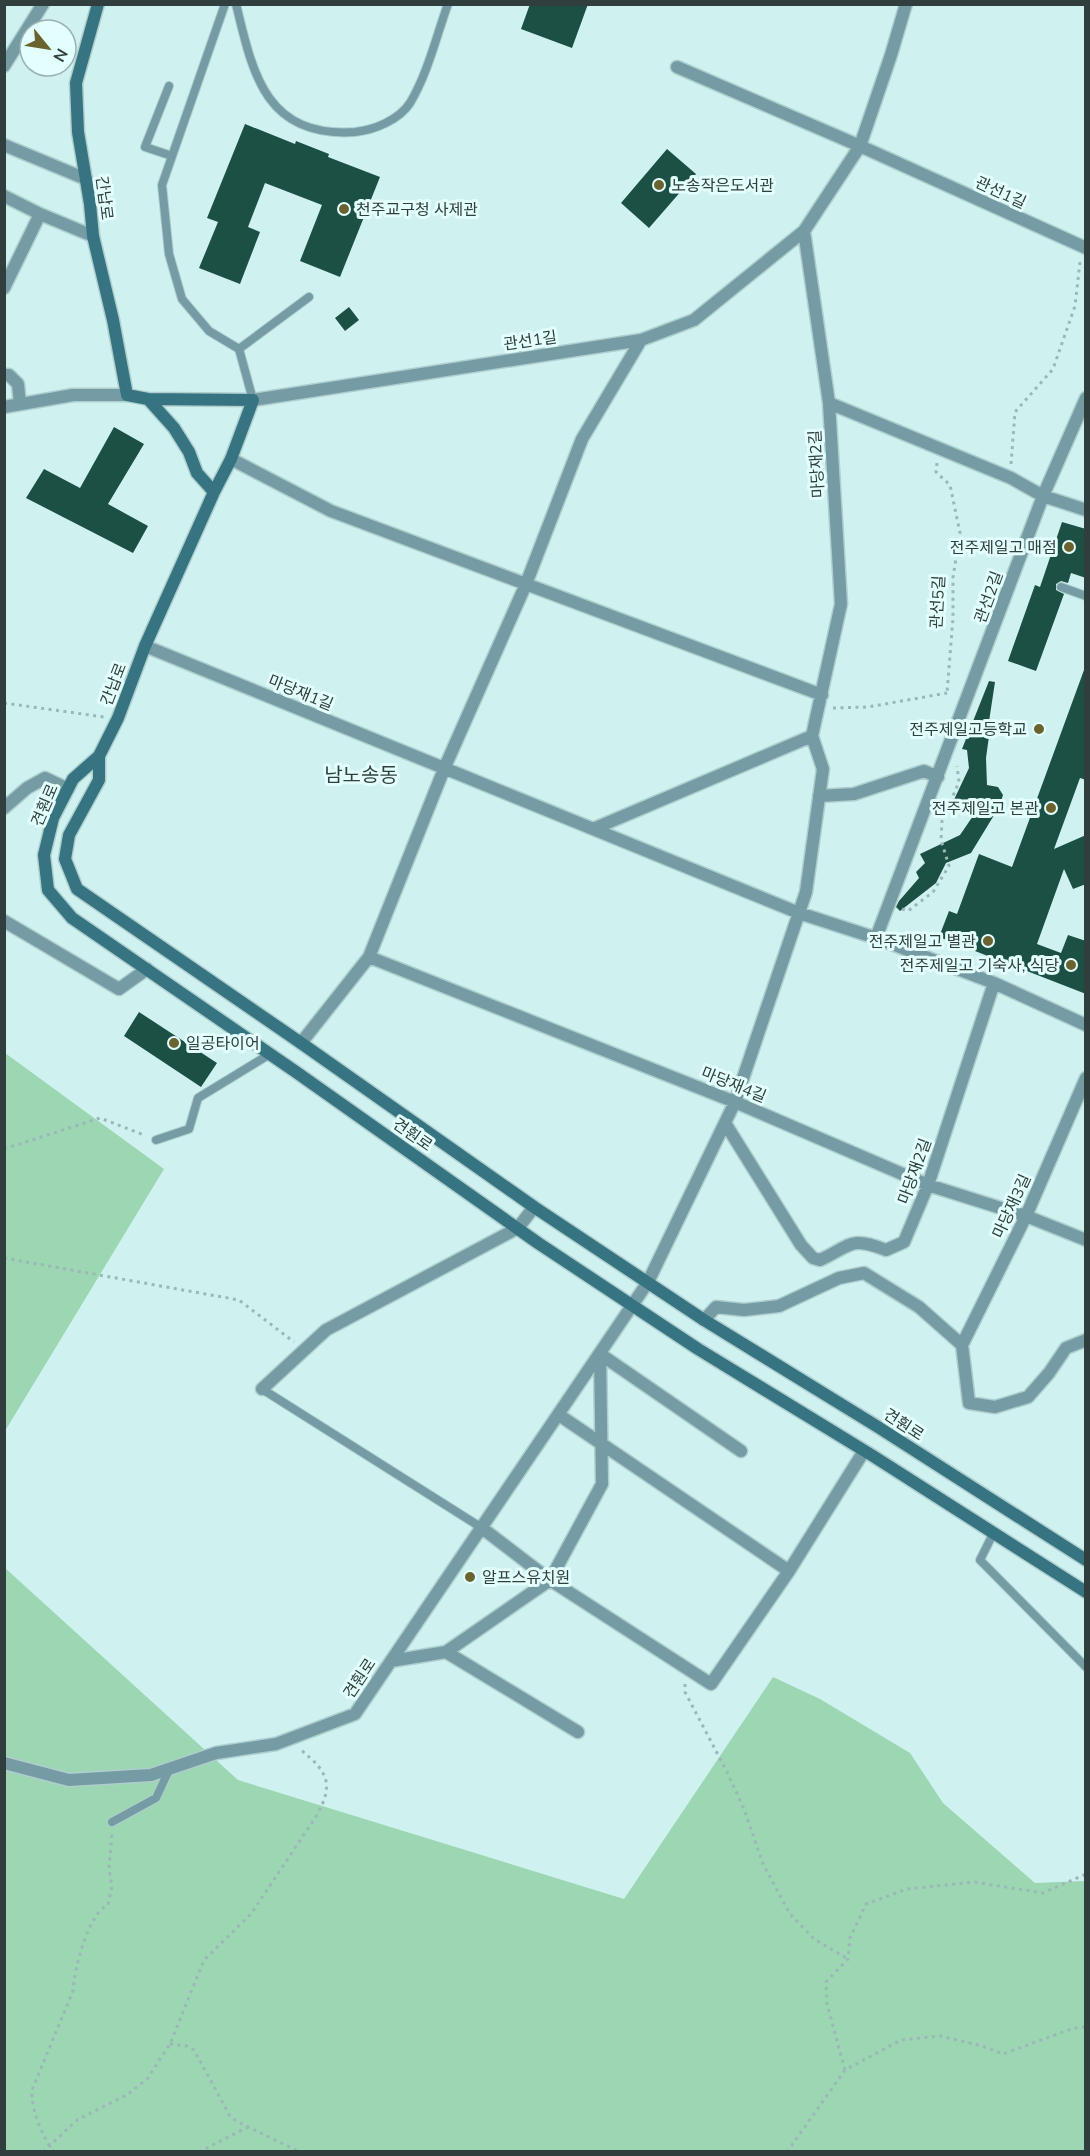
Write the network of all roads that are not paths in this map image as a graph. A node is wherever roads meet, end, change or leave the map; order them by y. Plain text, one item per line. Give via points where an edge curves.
1 (43, 4) edge
2 (98, 4) edge
3 (225, 4) edge
4 (236, 4) edge
5 (448, 4) edge
6 (906, 4) edge
7 (4, 66) edge
8 (677, 67) dead end
9 (169, 86) dead end
10 (4, 145) edge
11 (860, 146) junction
12 (172, 156) junction
13 (86, 179) junction
14 (4, 196) edge
15 (40, 214) junction
16 (804, 231) junction
17 (93, 236) junction
18 (1084, 248) edge
19 (4, 288) edge
20 (309, 297) dead end
21 (641, 340) junction
22 (238, 349) junction
23 (4, 375) edge
24 (127, 395) junction
25 (1086, 398) edge
26 (148, 399) junction
27 (253, 400) junction
28 (829, 403) junction
29 (20, 404) junction
30 (4, 407) edge
31 (231, 459) junction
32 (214, 492) junction
33 (1044, 496) junction
34 (1086, 510) edge
35 (526, 584) junction
36 (1061, 587) dead end
37 (1086, 596) edge
38 (145, 646) junction
39 (820, 701) junction
40 (812, 736) junction
41 (99, 756) junction
42 (444, 769) junction
43 (938, 777) junction
44 (68, 789) junction
45 (819, 796) junction
46 (4, 808) edge
47 (593, 829) junction
48 (799, 913) junction
49 (4, 921) edge
50 (876, 938) junction
51 (369, 957) junction
52 (147, 969) junction
53 (994, 983) junction
54 (1086, 1024) edge
55 (302, 1043) junction
56 (270, 1054) junction
57 (1086, 1078) edge
58 (735, 1101) junction
59 (725, 1123) junction
60 (156, 1140) road end
61 (928, 1185) junction
62 (534, 1207) junction
63 (1026, 1216) junction
64 (518, 1228) junction
65 (1086, 1240) edge
66 (648, 1282) junction
67 (633, 1304) junction
68 (704, 1320) junction
69 (1086, 1340) edge
70 (962, 1346) junction
71 (600, 1354) junction
72 (262, 1389) joint
73 (559, 1415) junction
74 (603, 1445) junction
75 (741, 1451) dead end
76 (864, 1451) junction
77 (482, 1528) junction
78 (993, 1534) junction
79 (1086, 1560) edge
80 (789, 1571) junction
81 (550, 1580) junction
82 (1086, 1592) edge
83 (446, 1652) junction
84 (391, 1661) junction
85 (1086, 1667) edge
86 (578, 1732) dead end
87 (4, 1763) edge
88 (170, 1768) junction
89 (112, 1822) road end

1 - 7 street
2 - 13 street, 간납로 via 76,82 78,132
3 - 12 lane
4 - 5 lane via 252,68 280,111 321,132 358,132 385,123 409,104
6 - 11 street, 관선1길
8 - 11 street, 관선1길
9 - 12 lane via 145,147
10 - 13 street
11 - 16 street, 관선1길
11 - 18 street, 관선1길
12 - 22 lane via 162,185 169,254 182,298 208,330
13 - 17 street, 간납로
14 - 15 street
15 - 17 street
15 - 19 street
16 - 21 street, 관선1길 via 694,320
16 - 28 street, 마당재2길
17 - 24 street, 간납로
20 - 22 lane
21 - 27 street, 관선1길
21 - 35 street via 582,439
22 - 27 lane
23 - 29 street via 18,384
24 - 26 street, 관선1길
24 - 29 street via 73,395
25 - 33 street, 관선2길
26 - 27 street, 관선1길
26 - 32 street via 174,428 197,473
27 - 31 street, 간납로
28 - 33 street via 1011,478
28 - 39 street, 마당재2길 via 841,604
29 - 30 street
31 - 32 street, 간납로
31 - 35 street via 331,511
32 - 38 street, 간납로
33 - 34 street
33 - 43 street, 관선2길
35 - 39 street
35 - 42 street
36 - 37 lane
38 - 41 street, 간납로
38 - 42 street, 마당재1길
39 - 40 street, 마당재2길
40 - 45 street via 823,769
40 - 47 street
41 - 44 street, 견훤로 via 73,779
41 - 55 street, 견훤로 via 99,780 69,835 65,859 77,889
42 - 47 street, 마당재1길
42 - 51 street
43 - 45 street via 924,771 854,794
43 - 50 street
44 - 46 street via 45,778
44 - 52 street, 견훤로 via 52,818 44,855 48,890 72,918
45 - 48 street via 806,892
47 - 48 street
48 - 50 street
48 - 58 street
49 - 52 street via 119,989
50 - 53 street
51 - 55 street
51 - 58 street, 마당재4길
52 - 56 street, 견훤로
53 - 54 street
53 - 61 street, 마당재2길
55 - 62 street, 견훤로
56 - 60 lane via 198,1098 189,1129
56 - 64 street, 견훤로
57 - 63 street, 마당재3길
58 - 59 street
58 - 61 street, 마당재4길
59 - 61 street, 마당재2길 via 813,1258 820,1260 848,1244 868,1243 886,1250 904,1242
59 - 66 street
61 - 63 street, 마당재4길
62 - 64 street
62 - 66 street, 견훤로
63 - 65 street, 마당재4길
63 - 70 street, 마당재3길
64 - 67 street, 견훤로
64 - 72 street via 326,1330
66 - 67 street, 견훤로
66 - 68 street, 견훤로
67 - 71 street, 견훤로
67 - 76 street, 견훤로 via 698,1349
68 - 70 street via 716,1307 744,1310 779,1306 839,1278 864,1274 919,1308
68 - 79 street, 견훤로
69 - 70 street via 1066,1348 1028,1397 995,1407 969,1403
71 - 73 street, 견훤로
71 - 74 street, 견훤로
71 - 75 street
72 - 77 lane
73 - 74 street
73 - 77 street, 견훤로
74 - 80 street
74 - 81 street, 견훤로 via 602,1484
76 - 78 street, 견훤로
76 - 80 street
77 - 81 street
77 - 84 street, 견훤로
78 - 82 street, 견훤로
78 - 85 lane via 980,1560
80 - 81 street via 711,1684
81 - 83 street, 견훤로
83 - 84 street, 견훤로
83 - 86 street
84 - 88 street, 견훤로 via 355,1714 276,1744 216,1753
87 - 88 street via 69,1780 152,1775
88 - 89 lane via 156,1798

